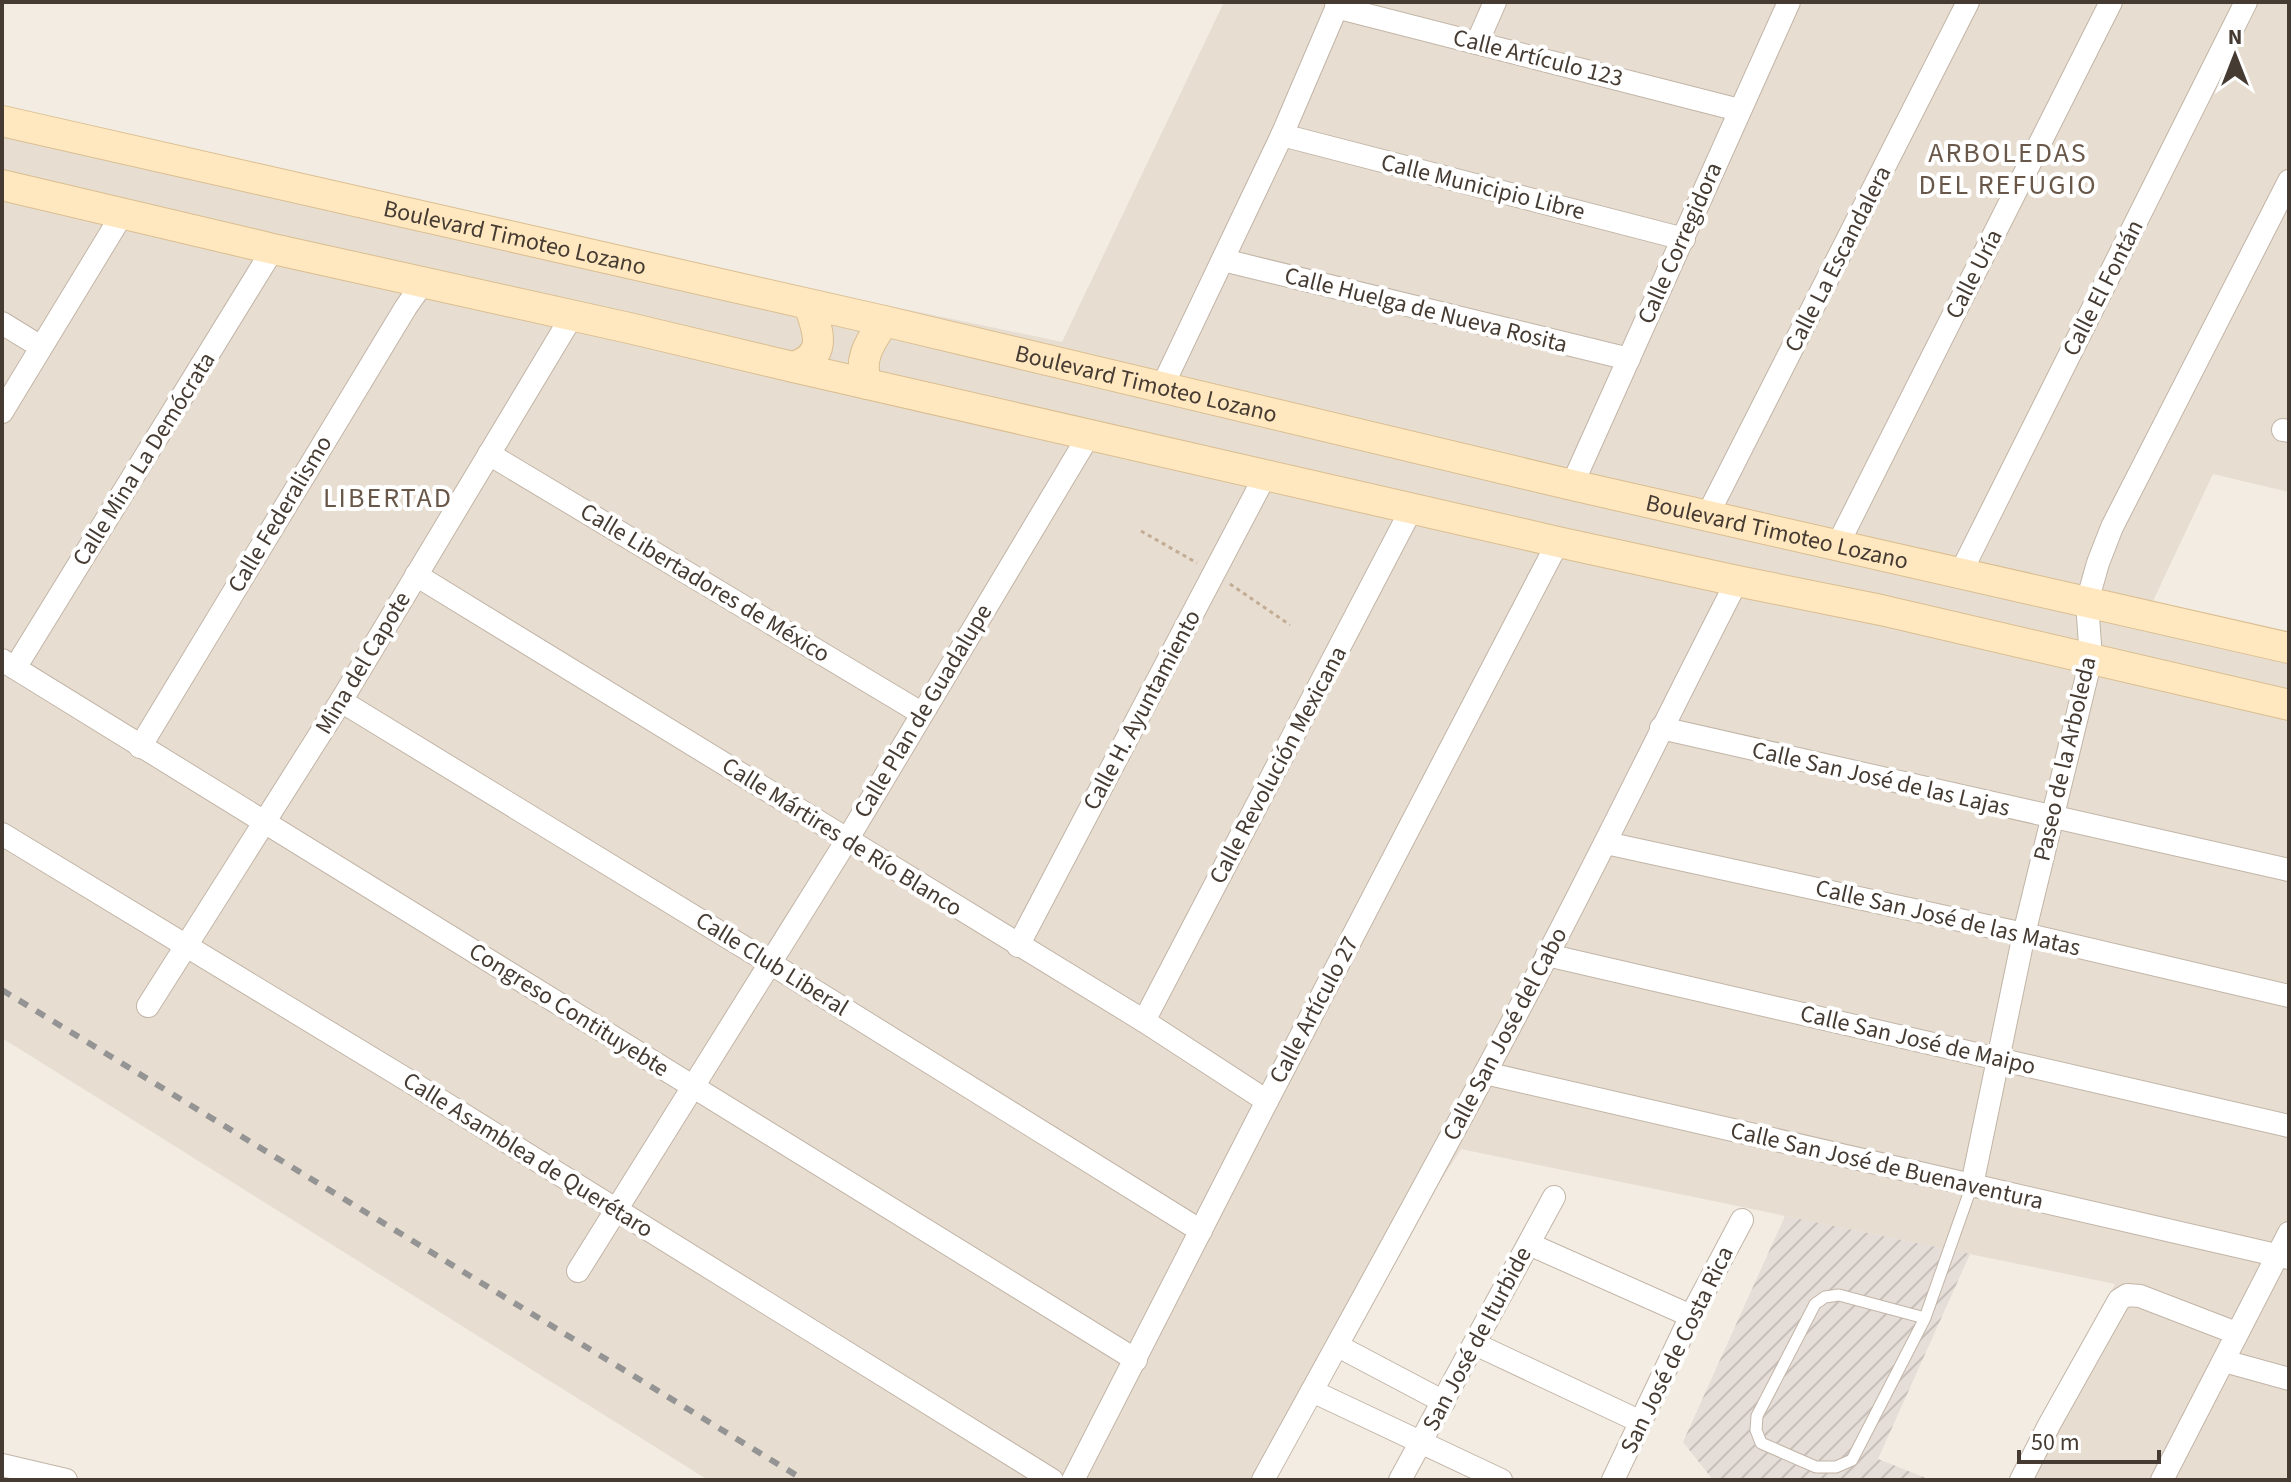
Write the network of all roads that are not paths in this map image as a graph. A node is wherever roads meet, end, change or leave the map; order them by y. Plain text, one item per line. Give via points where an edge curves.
1 (1495, 2) edge
2 (1789, 2) edge
3 (1968, 2) edge
4 (2111, 2) edge
5 (2246, 2) edge
6 (1338, 5) edge
7 (1477, 43) junction
8 (1739, 110) junction
9 (2, 121) edge
10 (1282, 135) junction
11 (2289, 181) edge
12 (2, 185) edge
13 (123, 213) junction
14 (1684, 239) junction
15 (273, 249) junction
16 (1223, 260) junction
17 (423, 283) junction
18 (809, 305) junction
19 (572, 316) junction
20 (884, 321) junction
21 (2, 323) edge
22 (41, 347) junction
23 (1629, 359) junction
24 (793, 367) junction
25 (867, 384) junction
26 (1162, 387) junction
27 (2, 412) edge
28 (1089, 435) junction
29 (489, 454) junction
30 (1266, 474) junction
31 (1572, 485) junction
32 (1412, 508) junction
33 (1707, 516) junction
34 (1558, 542) junction
35 (1837, 546) junction
36 (1960, 574) junction
37 (416, 575) junction
38 (1737, 581) junction
39 (2087, 602) junction
40 (2289, 648) edge
41 (2091, 659) junction
42 (8, 664) edge
43 (341, 701) junction
44 (2289, 705) edge
45 (921, 713) junction
46 (1661, 728) junction
47 (140, 747) junction
48 (2054, 818) junction
49 (265, 822) junction
50 (2, 834) edge
51 (847, 840) junction
52 (1606, 843) junction
53 (2289, 870) edge
54 (2024, 934) junction
55 (187, 946) junction
56 (1018, 946) junction
57 (1547, 955) junction
58 (770, 963) junction
59 (2289, 996) edge
60 (148, 1006) dead end
61 (1144, 1021) junction
62 (1997, 1058) junction
63 (1485, 1073) junction
64 (693, 1088) junction
65 (1267, 1101) junction
66 (2289, 1126) edge
67 (1972, 1185) junction
68 (1554, 1197) dead end
69 (618, 1211) junction
70 (1742, 1220) dead end
71 (1201, 1231) junction
72 (2289, 1233) edge
73 (1529, 1244) junction
74 (2283, 1256) edge
75 (578, 1271) dead end
76 (1691, 1316) junction
77 (1925, 1318) junction
78 (2236, 1333) junction
79 (1475, 1344) junction
80 (1338, 1346) junction
81 (1136, 1360) junction
82 (2224, 1361) junction
83 (2289, 1379) edge
84 (1312, 1391) junction
85 (1444, 1402) junction
86 (1641, 1422) junction
87 (1421, 1442) junction
88 (2, 1465) edge
89 (66, 1480) edge
90 (1052, 1480) edge
91 (1073, 1480) edge
92 (1263, 1480) edge
93 (1400, 1480) edge
94 (1501, 1480) edge
95 (1613, 1480) edge
96 (2021, 1480) edge
97 (2162, 1480) edge

1 - 7 street
2 - 8 street, Calle Corregidora
3 - 33 street, Calle La Escandalera
4 - 35 street, Calle Uría
5 - 36 street, Calle El Fontán
6 - 7 street, Calle Artículo 123
6 - 10 street
7 - 8 street, Calle Artículo 123
8 - 14 street, Calle Corregidora
9 - 18 main road, Boulevard Timoteo Lozano
10 - 14 street, Calle Municipio Libre
10 - 16 street
11 - 39 street, Paseo de la Arboleda via 2112,527
12 - 13 main road
13 - 15 main road
13 - 22 street
14 - 23 street, Calle Corregidora
15 - 17 main road
15 - 42 street, Calle Mina La Demócrata
16 - 23 street, Calle Huelga de Nueva Rosita
16 - 26 street
17 - 19 main road
17 - 47 street, Calle Federalismo
18 - 20 main road, Boulevard Timoteo Lozano
18 - 24 main road via 818,344 815,354
19 - 24 main road
19 - 29 street, Mina del Capote
20 - 25 main road via 865,354
20 - 26 main road, Boulevard Timoteo Lozano
21 - 22 street
22 - 27 street
23 - 31 street, Calle Corregidora
24 - 25 main road
25 - 28 main road
26 - 31 main road, Boulevard Timoteo Lozano
28 - 30 main road
28 - 45 street, Calle Plan de Guadalupe
29 - 37 street, Mina del Capote
29 - 45 street, Calle Libertadores de México
30 - 32 main road
30 - 56 street, Calle H. Ayuntamiento
31 - 33 main road, Boulevard Timoteo Lozano
32 - 34 main road
32 - 61 street, Calle Revolución Mexicana
33 - 35 main road, Boulevard Timoteo Lozano
34 - 38 main road
34 - 65 street, Calle Artículo 27
35 - 36 main road, Boulevard Timoteo Lozano
36 - 39 main road, Boulevard Timoteo Lozano
37 - 43 street, Mina del Capote
37 - 51 street, Calle Mártires de Río Blanco
38 - 41 main road
38 - 46 street, Calle San José del Cabo
39 - 40 main road, Boulevard Timoteo Lozano
39 - 41 street, Paseo de la Arboleda
41 - 44 main road
41 - 48 street, Paseo de la Arboleda
42 - 47 street, Congreso Contituyebte
43 - 49 street, Mina del Capote
43 - 58 street, Calle Club Liberal
45 - 51 street, Calle Plan de Guadalupe
46 - 48 street, Calle San José de las Lajas
46 - 52 street, Calle San José del Cabo
47 - 49 street, Congreso Contituyebte
48 - 53 street, Calle San José de las Lajas
48 - 54 street, Paseo de la Arboleda
49 - 55 street, Mina del Capote
49 - 64 street, Congreso Contituyebte
50 - 55 street, Calle Asamblea de Querétaro
51 - 56 street, Calle Mártires de Río Blanco
51 - 58 street, Calle Plan de Guadalupe
52 - 54 street, Calle San José de las Matas
52 - 57 street, Calle San José del Cabo
54 - 59 street, Calle San José de las Matas
54 - 62 street, Paseo de la Arboleda
55 - 60 street, Mina del Capote
55 - 69 street, Calle Asamblea de Querétaro
56 - 61 street, Calle Mártires de Río Blanco
57 - 62 street, Calle San José de Maipo
57 - 63 street, Calle San José del Cabo
58 - 64 street, Calle Plan de Guadalupe
58 - 71 street, Calle Club Liberal
61 - 65 street, Calle Mártires de Río Blanco
62 - 66 street, Calle San José de Maipo
62 - 67 street, Paseo de la Arboleda
63 - 67 street, Calle San José de Buenaventura
63 - 80 street, Calle San José del Cabo
64 - 69 street, Calle Plan de Guadalupe
64 - 81 street, Congreso Contituyebte
65 - 71 street, Calle Artículo 27
67 - 74 street, Calle San José de Buenaventura
67 - 77 lane
68 - 73 street, San José de Iturbide
69 - 75 street, Calle Plan de Guadalupe
69 - 90 street, Calle Asamblea de Querétaro
70 - 76 street, San José de Costa Rica
71 - 81 street, Calle Artículo 27
72 - 74 street
73 - 76 street
73 - 79 street, San José de Iturbide
74 - 78 street
76 - 86 street, San José de Costa Rica
77 - 77 lane via 1839,1295 1815,1304 1757,1416 1761,1443 1816,1467 1852,1460
78 - 82 street
78 - 96 street via 2140,1296 2119,1300
79 - 85 street, San José de Iturbide
79 - 86 street
80 - 84 street, Calle San José del Cabo
80 - 85 street
81 - 91 street, Calle Artículo 27
82 - 83 street
82 - 97 street
84 - 87 street
84 - 92 street, Calle San José del Cabo
85 - 87 street, San José de Iturbide
86 - 95 street, San José de Costa Rica
87 - 93 street, San José de Iturbide
87 - 94 street
88 - 89 street

